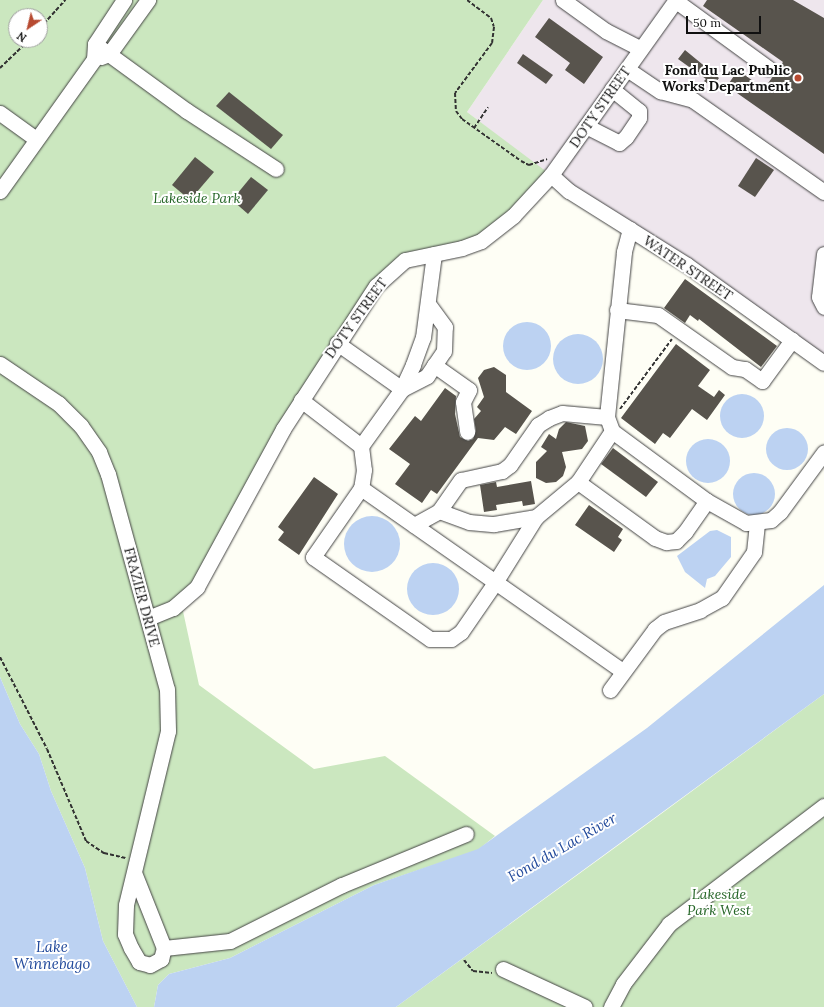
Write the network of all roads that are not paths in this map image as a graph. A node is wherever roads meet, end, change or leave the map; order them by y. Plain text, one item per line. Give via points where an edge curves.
1 (124, 0) edge
2 (148, 0) edge
3 (563, 0) edge
4 (676, 1) edge
5 (95, 44) junction
6 (641, 49) junction
7 (109, 54) junction
8 (94, 59) junction
9 (768, 68) dead end
10 (627, 69) junction
11 (612, 89) junction
12 (0, 113) edge
13 (586, 126) junction
14 (36, 139) junction
15 (276, 169) dead end
16 (551, 175) junction
17 (822, 186) edge
18 (0, 191) edge
19 (630, 229) junction
20 (434, 254) junction
21 (824, 254) edge
22 (428, 304) junction
23 (824, 307) edge
24 (618, 310) junction
25 (792, 340) junction
26 (337, 343) junction
27 (824, 363) edge
28 (0, 364) edge
29 (434, 365) junction
30 (402, 389) junction
31 (301, 400) junction
32 (609, 424) junction
33 (467, 432) dead end
34 (361, 446) junction
35 (824, 452) edge
36 (578, 482) junction
37 (361, 488) junction
38 (707, 501) junction
39 (439, 511) junction
40 (536, 517) junction
41 (414, 524) junction
42 (757, 524) junction
43 (496, 581) junction
44 (148, 618) junction
45 (622, 671) junction
46 (610, 690) dead end
47 (824, 806) edge
48 (466, 834) dead end
49 (137, 868) junction
50 (164, 948) junction
51 (503, 969) road end
52 (585, 1007) edge
53 (611, 1007) edge

1 - 5 street
2 - 7 street
3 - 6 street via 606,31
4 - 6 street, DOTY STREET
4 - 9 street
5 - 7 street
5 - 8 street
6 - 10 street, DOTY STREET
7 - 8 street
7 - 15 street via 187,111
8 - 14 street
10 - 11 street, DOTY STREET
10 - 17 street via 660,91 693,100
11 - 13 street, DOTY STREET
11 - 13 street via 639,111 638,118 626,137 619,144
12 - 14 street
13 - 16 street, DOTY STREET
14 - 18 street
16 - 19 street, WATER STREET via 569,191
16 - 20 street, DOTY STREET via 496,231 462,248
19 - 24 street
19 - 25 street, WATER STREET via 687,265
20 - 22 street
20 - 26 street, DOTY STREET via 406,260 386,275
21 - 23 street via 819,297
22 - 29 street via 445,327 444,351
22 - 30 street via 423,337
24 - 25 street via 658,316 732,367 745,369 762,381
24 - 32 street
25 - 27 street, WATER STREET
26 - 30 street
26 - 31 street, DOTY STREET
28 - 44 street, FRAZIER DRIVE via 59,404 78,422 96,447 108,474
29 - 30 street via 427,376
29 - 33 street via 469,390 463,402
30 - 34 street
31 - 34 street
31 - 44 street, DOTY STREET via 197,586 172,608
32 - 36 street
32 - 38 street
32 - 39 street via 562,413 549,418 538,425 510,466 461,480
34 - 37 street via 364,470
35 - 42 street via 780,512 771,520
36 - 38 street via 655,538 666,542 676,541 685,532
36 - 40 street
37 - 41 street
37 - 43 street via 313,557 430,639 451,640 460,632
38 - 42 street via 732,518
39 - 40 street via 469,522 494,524
39 - 41 street
40 - 43 street
41 - 43 street
42 - 45 street via 754,552 722,598 700,610 664,622 655,629
43 - 45 street
44 - 49 street, FRAZIER DRIVE via 167,689 170,717
45 - 46 street
47 - 53 street via 669,924 623,984
48 - 50 street via 342,886 230,941
49 - 50 street
49 - 50 street, FRAZIER DRIVE via 126,905 125,934 139,962 144,965 156,964
51 - 52 street

